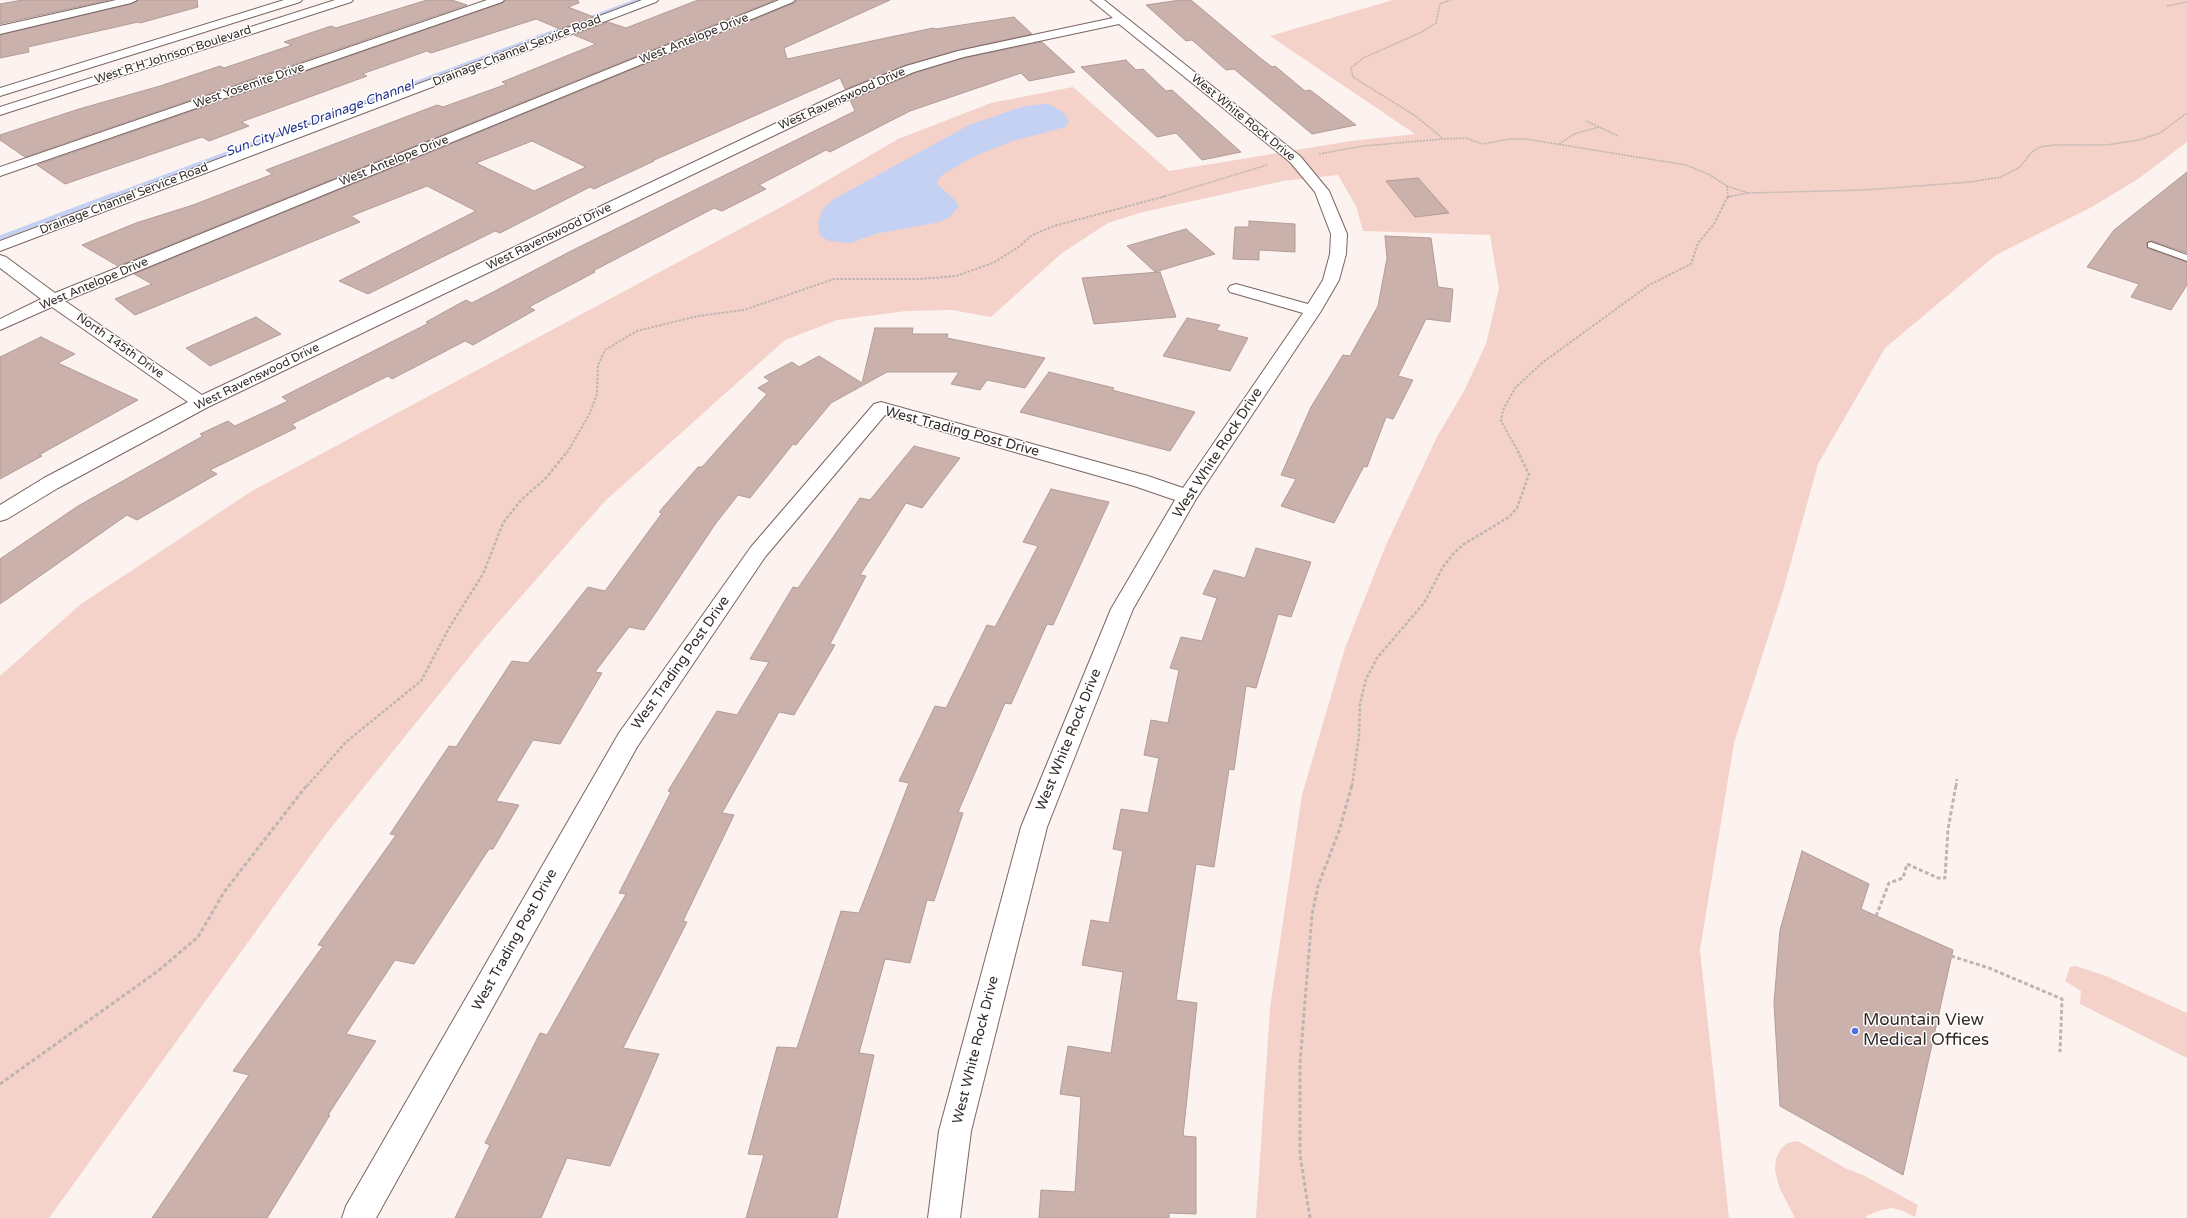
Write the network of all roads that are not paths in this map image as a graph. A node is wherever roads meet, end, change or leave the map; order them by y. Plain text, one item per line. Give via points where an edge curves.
1 (132, 0) edge
2 (296, 0) edge
3 (346, 0) edge
4 (498, 0) edge
5 (652, 0) edge
6 (789, 0) edge
7 (1097, 0) edge
8 (1121, 20) junction
9 (0, 30) edge
10 (0, 92) edge
11 (0, 111) edge
12 (0, 172) edge
13 (2151, 245) dead end
14 (0, 246) edge
15 (2187, 258) edge
16 (0, 260) edge
17 (1236, 289) dead end
18 (54, 300) junction
19 (1313, 311) junction
20 (0, 325) edge
21 (201, 403) junction
22 (1187, 497) junction
23 (0, 514) edge
24 (358, 1218) edge
25 (944, 1218) edge

1 - 9 street
2 - 10 street, West R H Johnson Boulevard
3 - 11 street, West R H Johnson Boulevard
4 - 12 street, West Yosemite Drive
5 - 14 street, Drainage Channel Service Road
6 - 18 street, West Antelope Drive
7 - 8 street, West White Rock Drive
8 - 19 street, West White Rock Drive via 1295,159 1322,191 1339,234 1338,254 1330,280
8 - 21 street, West Ravenswood Drive via 962,54 910,69 847,95
13 - 15 lane
16 - 18 street, North 145th Drive
17 - 19 street
18 - 20 street, West Antelope Drive
18 - 21 street, North 145th Drive
19 - 22 street, West White Rock Drive
21 - 23 street, West Ravenswood Drive via 51,483
22 - 24 street, West Trading Post Drive via 1141,481 881,408 758,552 628,740
22 - 25 street, West White Rock Drive via 1122,609 1034,827 956,1131

